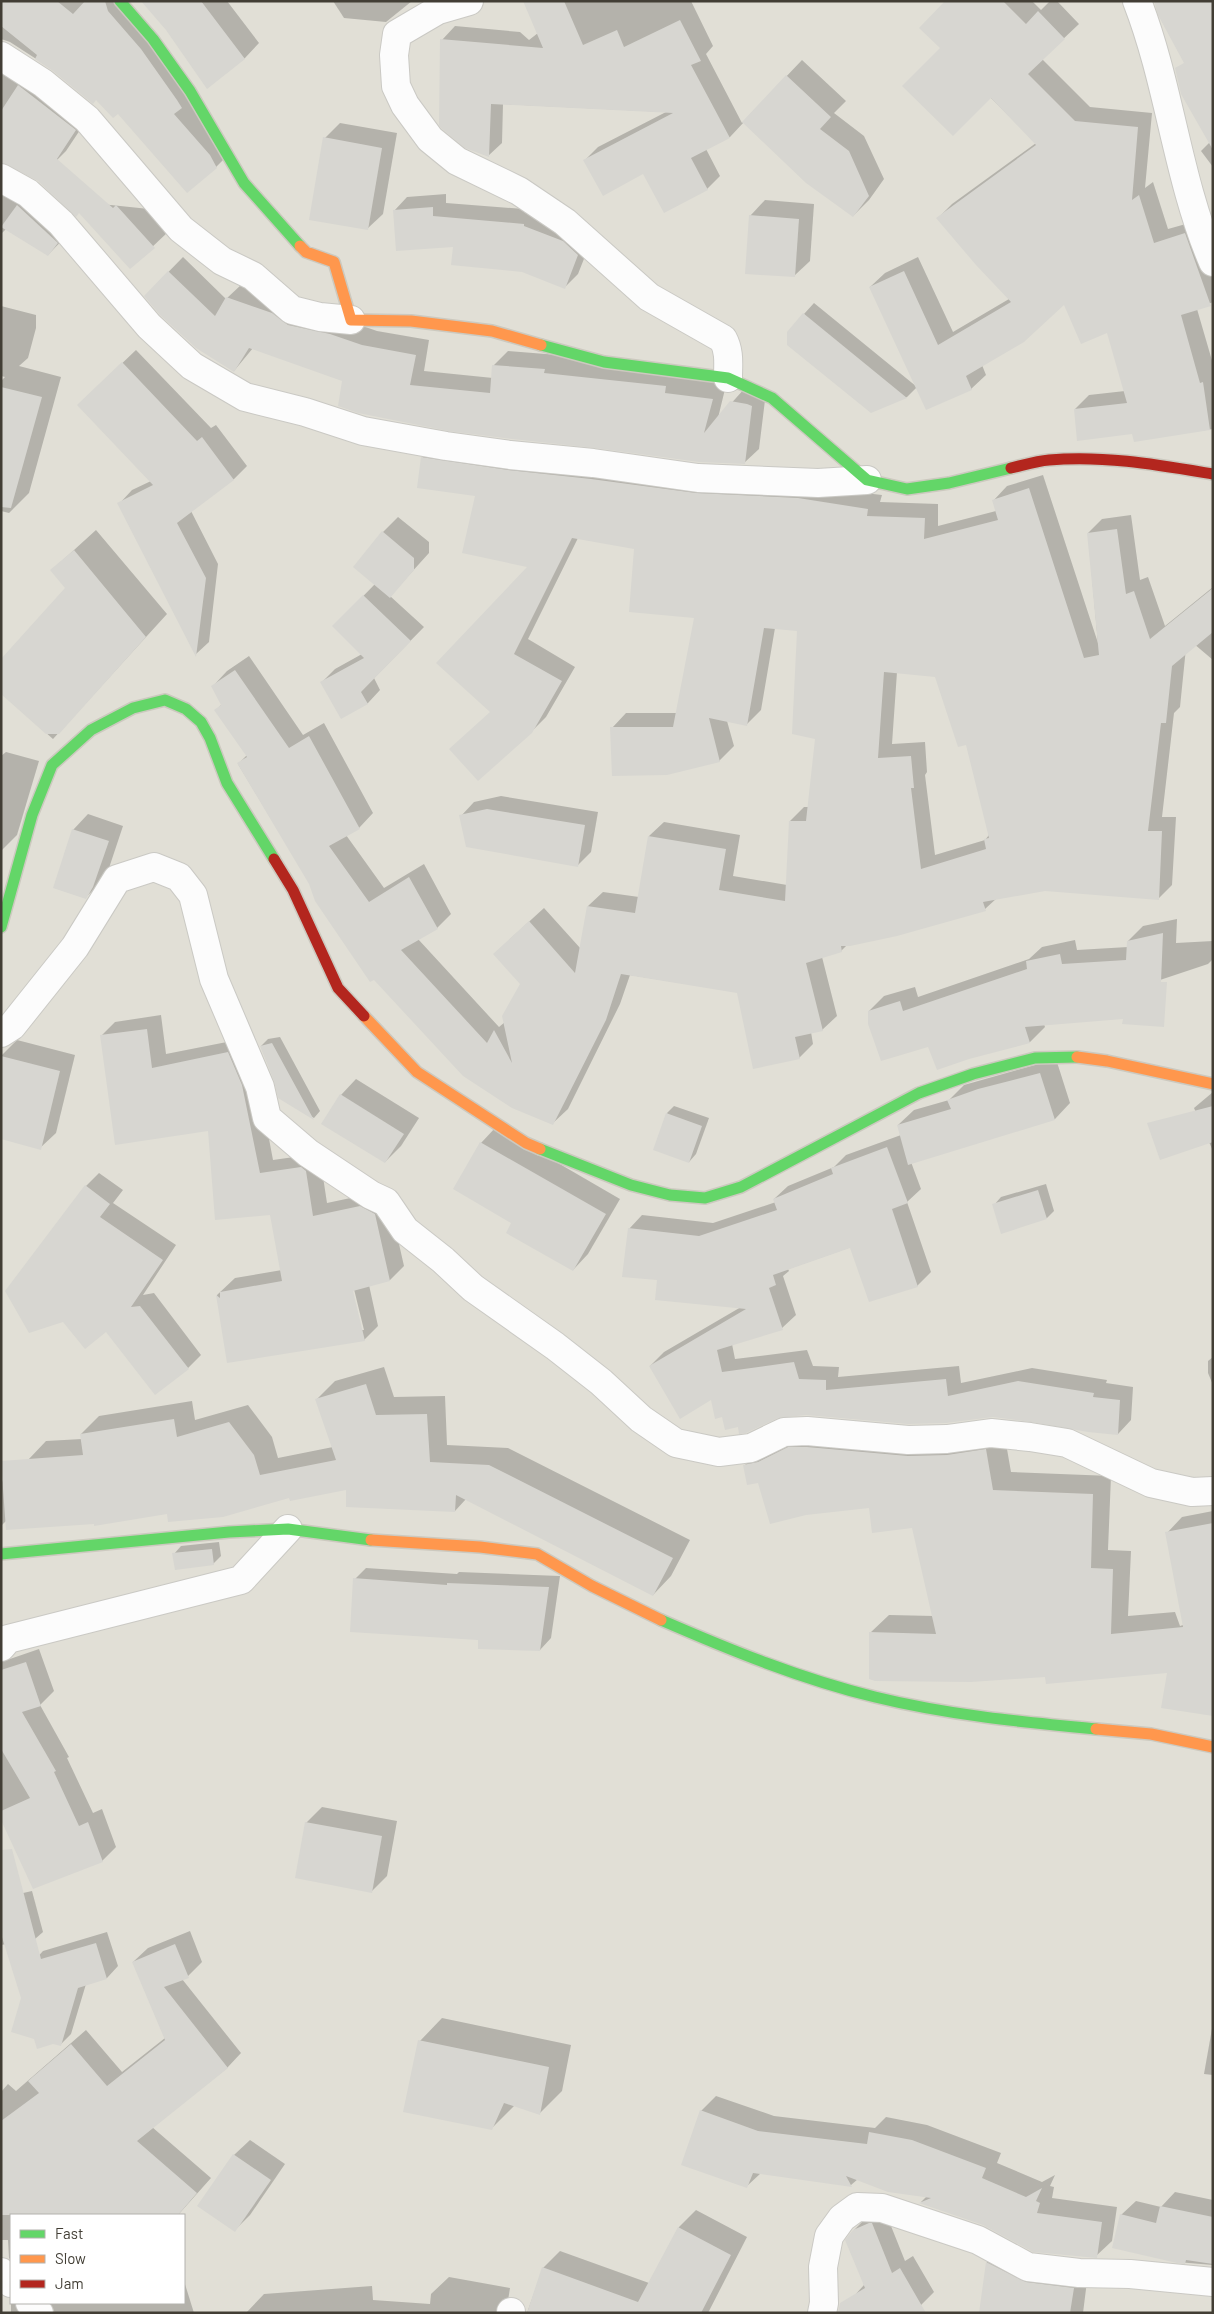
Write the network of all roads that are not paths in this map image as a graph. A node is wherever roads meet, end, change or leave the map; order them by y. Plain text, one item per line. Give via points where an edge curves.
1 (120, 1) edge
2 (469, 1) edge
3 (1136, 1) edge
4 (1, 56) edge
5 (1, 178) edge
6 (1213, 262) edge
7 (352, 320) junction
8 (728, 378) junction
9 (1213, 474) edge
10 (867, 480) junction
11 (1, 927) edge
12 (1, 1033) edge
13 (1213, 1084) edge
14 (1213, 1491) edge
15 (288, 1530) junction
16 (1, 1554) edge
17 (1, 1647) edge
18 (1213, 1747) edge
19 (1, 2272) edge
20 (10, 2282) edge
21 (1213, 2282) edge
22 (822, 2313) edge

1 - 7 street via 153,39 190,91 244,183 306,252 334,262
2 - 8 street via 438,10 397,34 394,69 396,86 405,105 430,138 457,161 519,191 565,222 649,297 723,339 729,357
3 - 6 street via 1162,81 1189,191
4 - 7 street via 87,119 181,229 222,261 253,276 292,310
5 - 10 street via 28,193 61,222 149,326 192,366 245,398 305,412 363,431 510,455 698,478 818,483
7 - 8 street via 411,321 492,331 604,362
8 - 10 street via 772,398
9 - 10 street via 1094,458 1047,460 907,489
11 - 13 street via 32,815 52,765 91,730 133,708 165,700 186,709 201,722 227,783 293,890 338,988 417,1072 526,1143 631,1185 670,1195 705,1198 741,1187 919,1093 973,1074 1035,1058 1070,1056 1107,1061
12 - 14 street via 12,1026 75,947 117,878 154,867 179,877 193,894 214,979 260,1087 267,1118 308,1153 386,1202 405,1230 473,1288 555,1346 601,1382 641,1420 676,1444 719,1452 750,1448 784,1432 908,1440 990,1433 1067,1444 1151,1483 1192,1492
15 - 16 street via 229,1532
15 - 17 street via 242,1580 8,1639
15 - 18 street via 537,1554 660,1620 750,1658 874,1697 974,1717 1151,1734
19 - 20 street
21 - 22 street via 1028,2267 978,2240 882,2208 857,2207 842,2218 829,2236 823,2267

